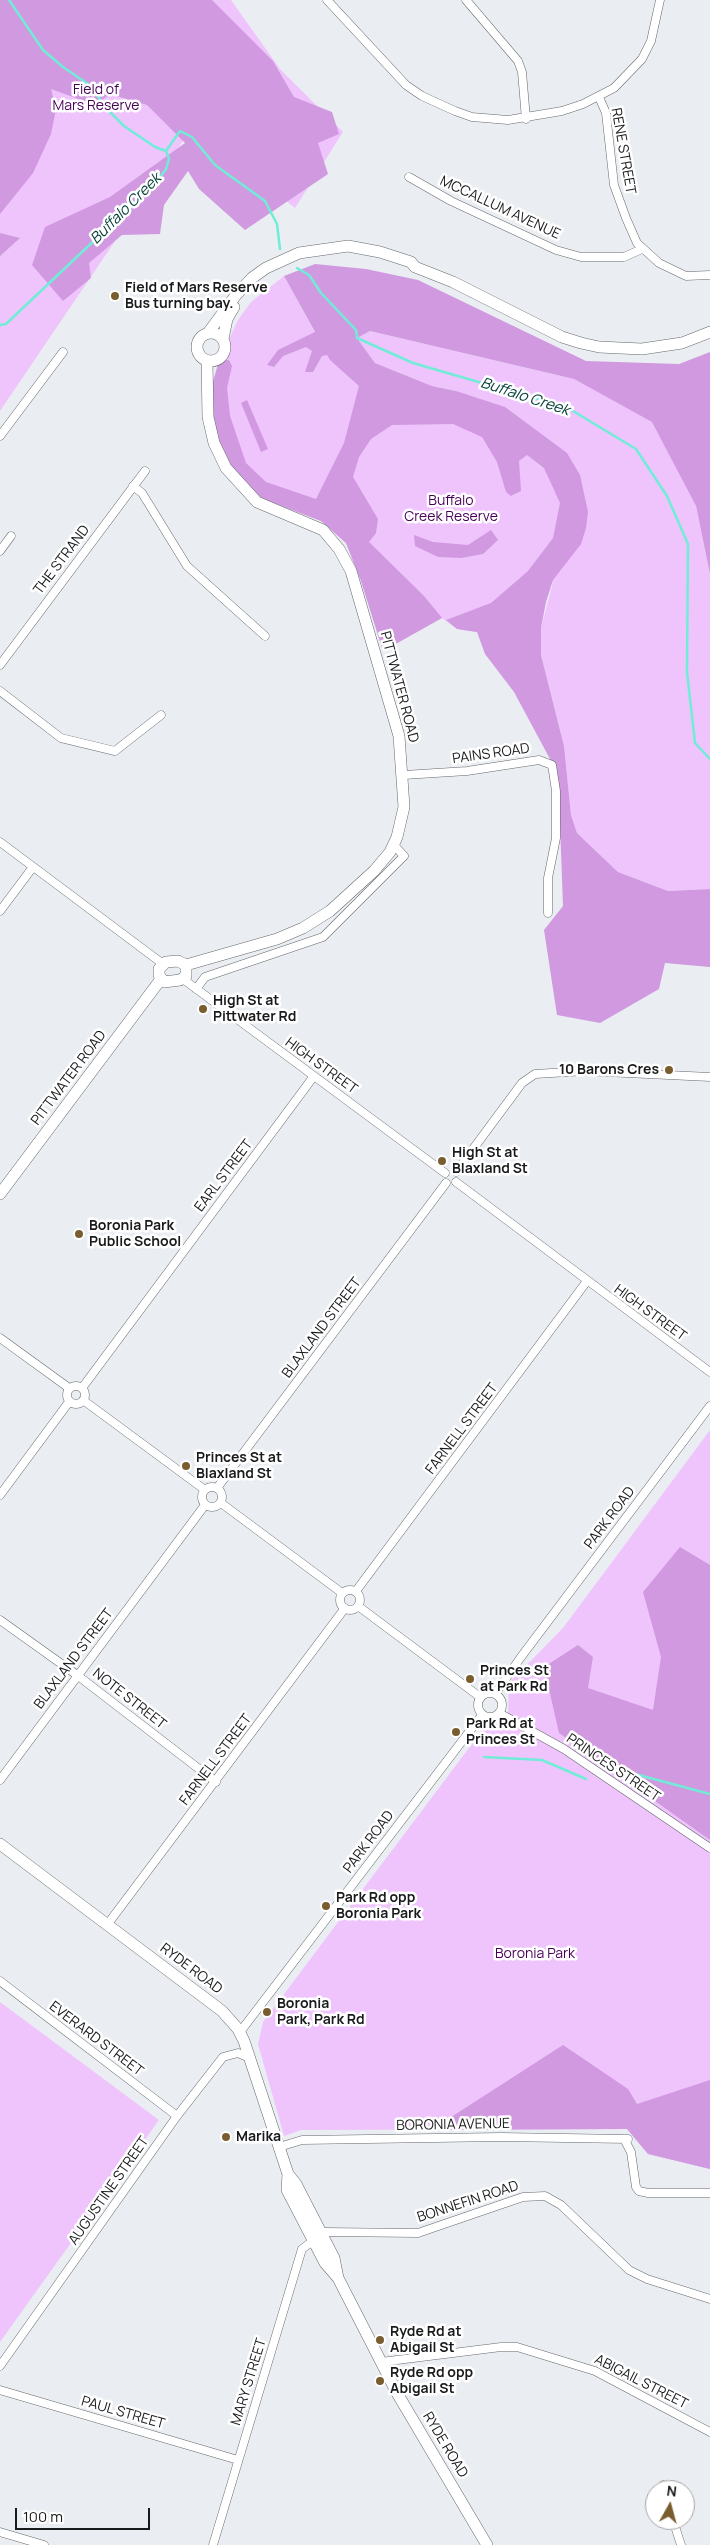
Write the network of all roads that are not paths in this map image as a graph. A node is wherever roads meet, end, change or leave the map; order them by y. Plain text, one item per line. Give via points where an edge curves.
1 (327, 0) edge
2 (466, 0) edge
3 (660, 0) edge
4 (599, 97) junction
5 (526, 119) junction
6 (409, 176) dead end
7 (642, 249) junction
8 (415, 267) junction
9 (710, 275) edge
10 (505, 309) junction
11 (710, 332) edge
12 (208, 333) junction
13 (710, 338) edge
14 (223, 339) junction
15 (63, 352) dead end
16 (207, 361) junction
17 (0, 436) edge
18 (144, 471) dead end
19 (133, 486) junction
20 (11, 536) dead end
21 (0, 551) edge
22 (265, 636) dead end
23 (0, 665) edge
24 (0, 691) edge
25 (161, 715) dead end
26 (404, 775) junction
27 (0, 842) edge
28 (394, 845) junction
29 (34, 866) junction
30 (0, 911) edge
31 (548, 913) dead end
32 (163, 964) junction
33 (186, 965) junction
34 (161, 979) junction
35 (182, 979) junction
36 (196, 989) junction
37 (314, 1076) junction
38 (710, 1077) edge
39 (456, 1172) junction
40 (445, 1173) junction
41 (456, 1182) junction
42 (446, 1183) junction
43 (0, 1194) edge
44 (587, 1281) junction
45 (0, 1338) edge
46 (710, 1372) edge
47 (69, 1388) junction
48 (82, 1388) junction
49 (83, 1400) junction
50 (70, 1402) junction
51 (710, 1406) edge
52 (217, 1488) junction
53 (205, 1490) junction
54 (0, 1495) edge
55 (221, 1503) junction
56 (206, 1505) junction
57 (356, 1591) junction
58 (342, 1593) junction
59 (358, 1606) junction
60 (345, 1608) junction
61 (0, 1620) edge
62 (77, 1675) junction
63 (495, 1694) junction
64 (480, 1697) junction
65 (499, 1713) junction
66 (482, 1715) junction
67 (0, 1780) edge
68 (216, 1782) junction
69 (0, 1844) edge
70 (710, 1848) edge
71 (107, 1925) junction
72 (0, 1981) edge
73 (240, 2032) junction
74 (250, 2059) junction
75 (177, 2116) junction
76 (279, 2147) junction
77 (710, 2192) edge
78 (317, 2237) junction
79 (710, 2299) edge
80 (381, 2362) junction
81 (0, 2366) edge
82 (0, 2390) edge
83 (710, 2432) edge
84 (238, 2460) junction
85 (676, 2530) edge
86 (0, 2532) edge
87 (44, 2545) edge
88 (213, 2545) edge
89 (487, 2545) edge
90 (681, 2545) edge

1 - 5 street via 392,72 422,96 472,116
2 - 5 street via 518,61
3 - 4 street via 651,41 642,59 627,77
4 - 5 street via 562,111
4 - 7 street, RENE STREET via 606,113 614,185
6 - 7 street, MCCALLUM AVENUE via 451,201 556,250 581,257 624,257
7 - 9 street, RENE STREET via 659,263 686,276
8 - 10 main road via 454,282
8 - 12 main road via 410,262 380,252 348,246 299,253 282,259 252,278
8 - 14 main road via 409,269 349,252 294,259 258,280 248,290 230,312
10 - 11 main road via 562,337 599,347 642,350 682,342
10 - 13 main road via 507,314 534,330 575,347 598,352 656,353 679,350
12 - 14 main road
12 - 16 main road via 200,337 197,345 198,353
14 - 16 main road via 222,355
15 - 17 street
16 - 26 main road, PITTWATER ROAD via 208,417 214,443 226,468 257,502 323,530 351,571 399,736
18 - 19 street, THE STRAND
19 - 22 street via 142,493 187,566
19 - 23 street, THE STRAND
20 - 21 street
24 - 25 street via 61,738 115,751
26 - 28 main road, PITTWATER ROAD via 404,807
26 - 31 street, PAINS ROAD via 467,771 539,760 552,765 556,791 556,838 548,878
27 - 29 street
28 - 33 main road, PITTWATER ROAD via 374,871 317,920 261,944
28 - 36 street via 404,856 323,937 205,977
29 - 30 street
29 - 32 street
32 - 33 main road via 178,961
32 - 34 main road via 159,968
33 - 35 main road via 186,976
34 - 35 main road via 168,982
34 - 43 main road, PITTWATER ROAD
35 - 36 street, HIGH STREET
36 - 37 street, HIGH STREET
37 - 40 street, HIGH STREET
37 - 48 street, EARL STREET
38 - 39 street via 585,1071 535,1074 522,1083
39 - 40 street via 450,1170
39 - 41 street
40 - 42 street
41 - 42 street
41 - 44 street, HIGH STREET
42 - 52 street, BLAXLAND STREET
44 - 46 street, HIGH STREET
44 - 57 street, FARNELL STREET
45 - 47 street
47 - 48 street via 74,1385
47 - 50 street via 66,1397
48 - 49 street
49 - 50 street via 75,1404
49 - 53 street
50 - 54 street
51 - 63 street, PARK ROAD via 520,1656
52 - 53 street
52 - 55 street via 222,1495
53 - 56 street via 202,1498
55 - 56 street via 214,1508
55 - 58 street
56 - 62 street, BLAXLAND STREET
57 - 58 street via 350,1589
57 - 59 street via 360,1597
58 - 60 street via 340,1601
59 - 60 street
59 - 64 street
60 - 68 street, FARNELL STREET
61 - 62 street, NOTE STREET
62 - 67 street, BLAXLAND STREET
62 - 68 street, NOTE STREET
63 - 64 street via 486,1693
63 - 65 street via 502,1701
64 - 66 street via 478,1708
65 - 66 street via 493,1717
65 - 70 street, PRINCES STREET via 564,1749
66 - 73 street, PARK ROAD
68 - 71 street, FARNELL STREET
69 - 71 main road, RYDE ROAD
71 - 73 main road, RYDE ROAD via 222,2011
72 - 75 street, EVERARD STREET
73 - 74 main road, RYDE ROAD
74 - 75 street, AUGUSTINE STREET via 238,2053 223,2057
74 - 76 main road, RYDE ROAD
75 - 81 street, AUGUSTINE STREET
76 - 77 street, BORONIA AVENUE via 302,2140 626,2138 639,2191
76 - 78 main road, RYDE ROAD
78 - 79 street, BONNEFIN ROAD via 324,2232 418,2233 523,2197 545,2196 561,2205 629,2270
78 - 80 main road, RYDE ROAD via 334,2258 338,2278
78 - 84 street, MARY STREET via 302,2249
80 - 83 street, ABIGAIL STREET via 517,2347 595,2371
80 - 89 main road, RYDE ROAD
82 - 84 street, PAUL STREET
84 - 88 street, MARY STREET
85 - 90 street
86 - 87 street

